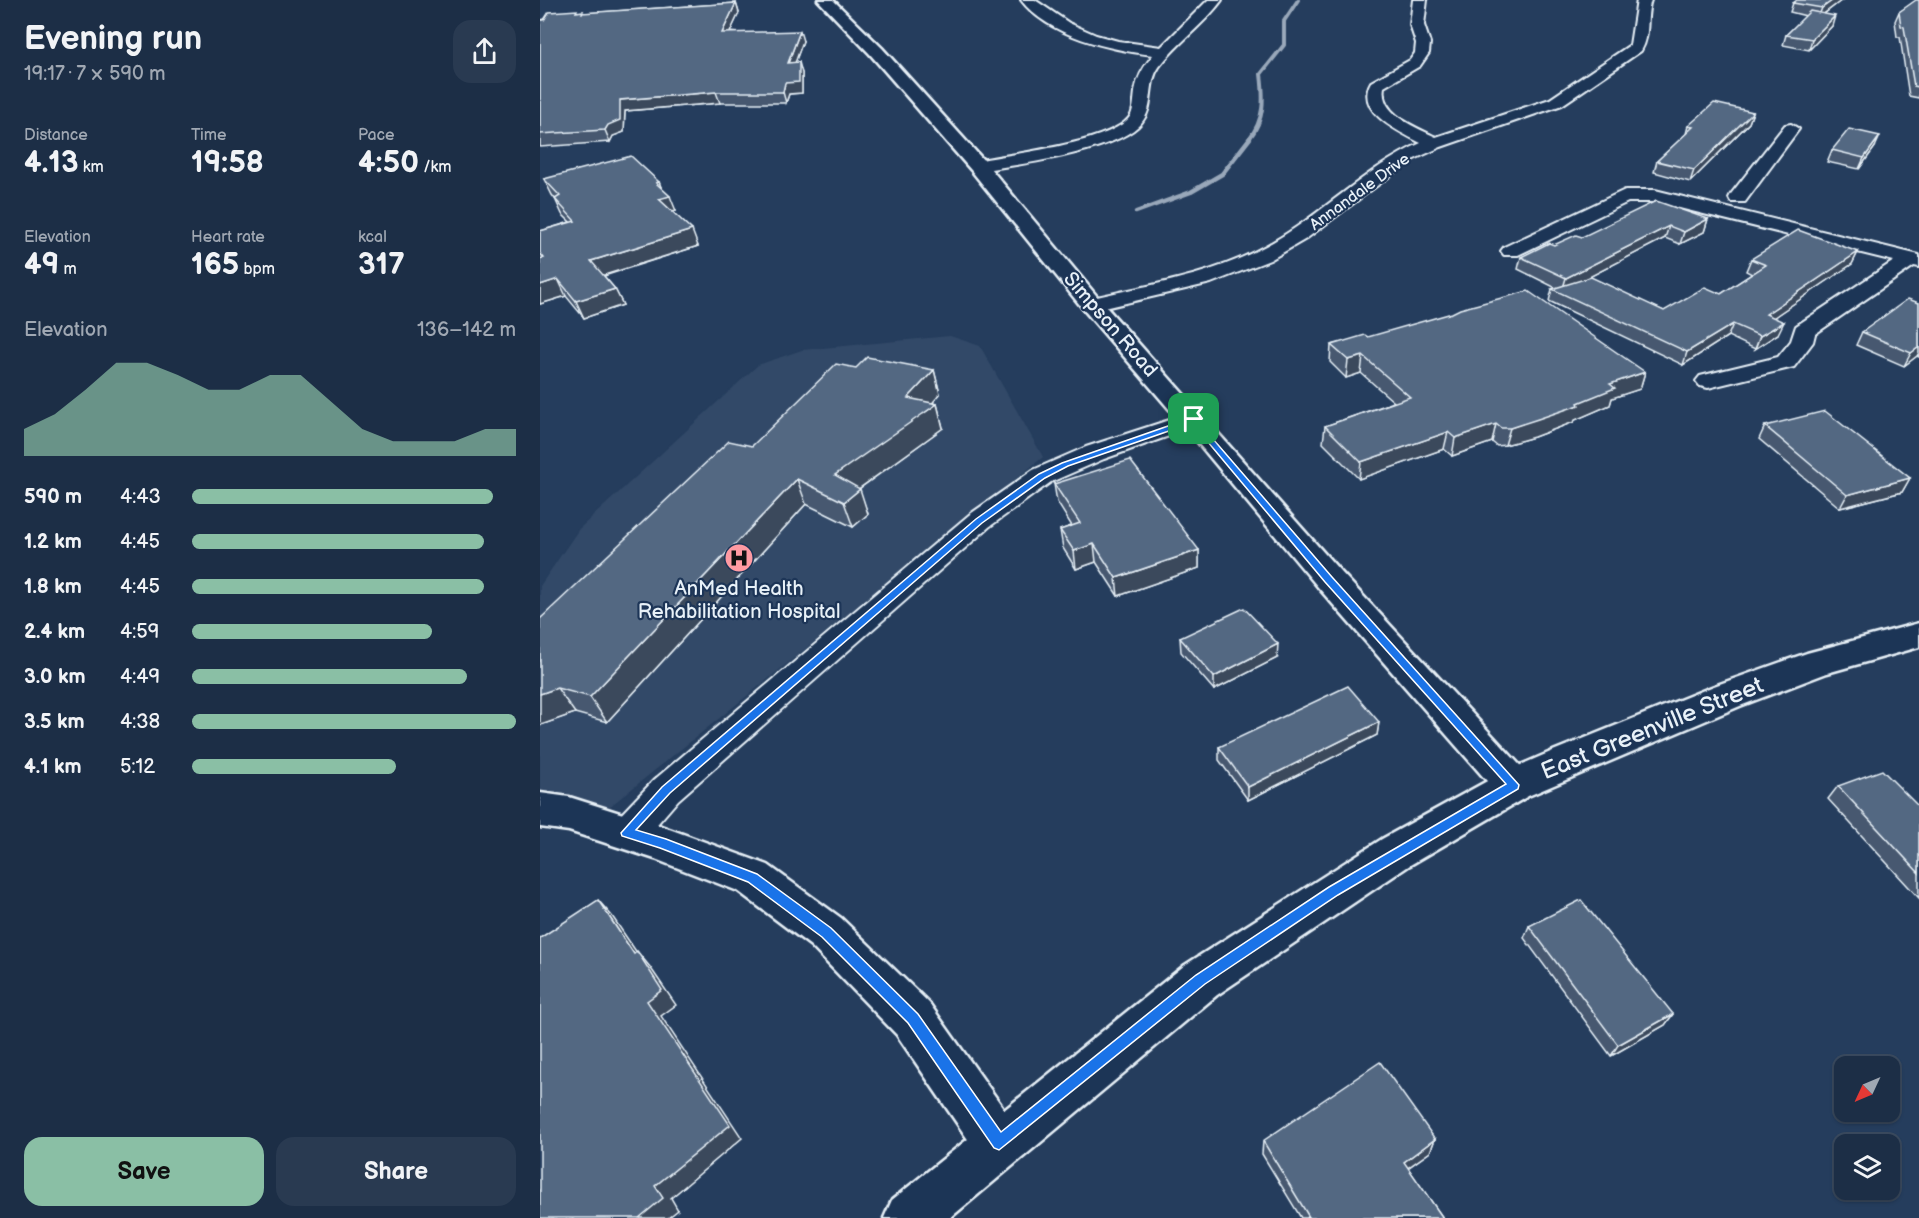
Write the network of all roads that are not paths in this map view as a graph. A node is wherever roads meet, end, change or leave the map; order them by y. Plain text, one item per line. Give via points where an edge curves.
1 (825, 0) edge
2 (1028, 0) edge
3 (1215, 0) edge
4 (1420, 0) edge
5 (1644, 0) edge
6 (1164, 52) junction
7 (1791, 129) dead end
8 (1435, 143) junction
9 (978, 166) junction
10 (1733, 206) junction
11 (1511, 251) dead end
12 (1916, 255) edge
13 (1092, 305) junction
14 (1708, 381) dead end
15 (1194, 419) junction
16 (1919, 635) edge
17 (1514, 785) junction
18 (540, 810) edge
19 (627, 833) junction
20 (999, 1143) junction
21 (910, 1218) edge

1 - 9 street, Simpson Road
2 - 6 street via 1085,38
3 - 6 street
4 - 8 street via 1417,25 1422,53 1414,63 1374,90 1382,110 1395,122
5 - 8 street, Annandale Drive via 1639,12 1642,40 1624,58 1556,102
6 - 9 street via 1144,79 1142,108 1129,127 1089,143
7 - 10 street
8 - 13 street, Annandale Drive via 1389,166 1299,235 1263,256 1204,279
9 - 13 street, Simpson Road
10 - 11 street via 1655,195 1625,196
10 - 12 street
12 - 14 street via 1804,331 1802,342 1786,362
13 - 15 street, Simpson Road
15 - 17 street, Simpson Road via 1329,579
15 - 19 street via 1065,464 979,521 666,790
16 - 17 street, East Greenville Street via 1819,662
17 - 20 street, East Greenville Street via 1352,880 1200,980
18 - 19 street via 569,814
19 - 20 street via 753,878 826,932 913,1019
20 - 21 street, East Greenville Street

